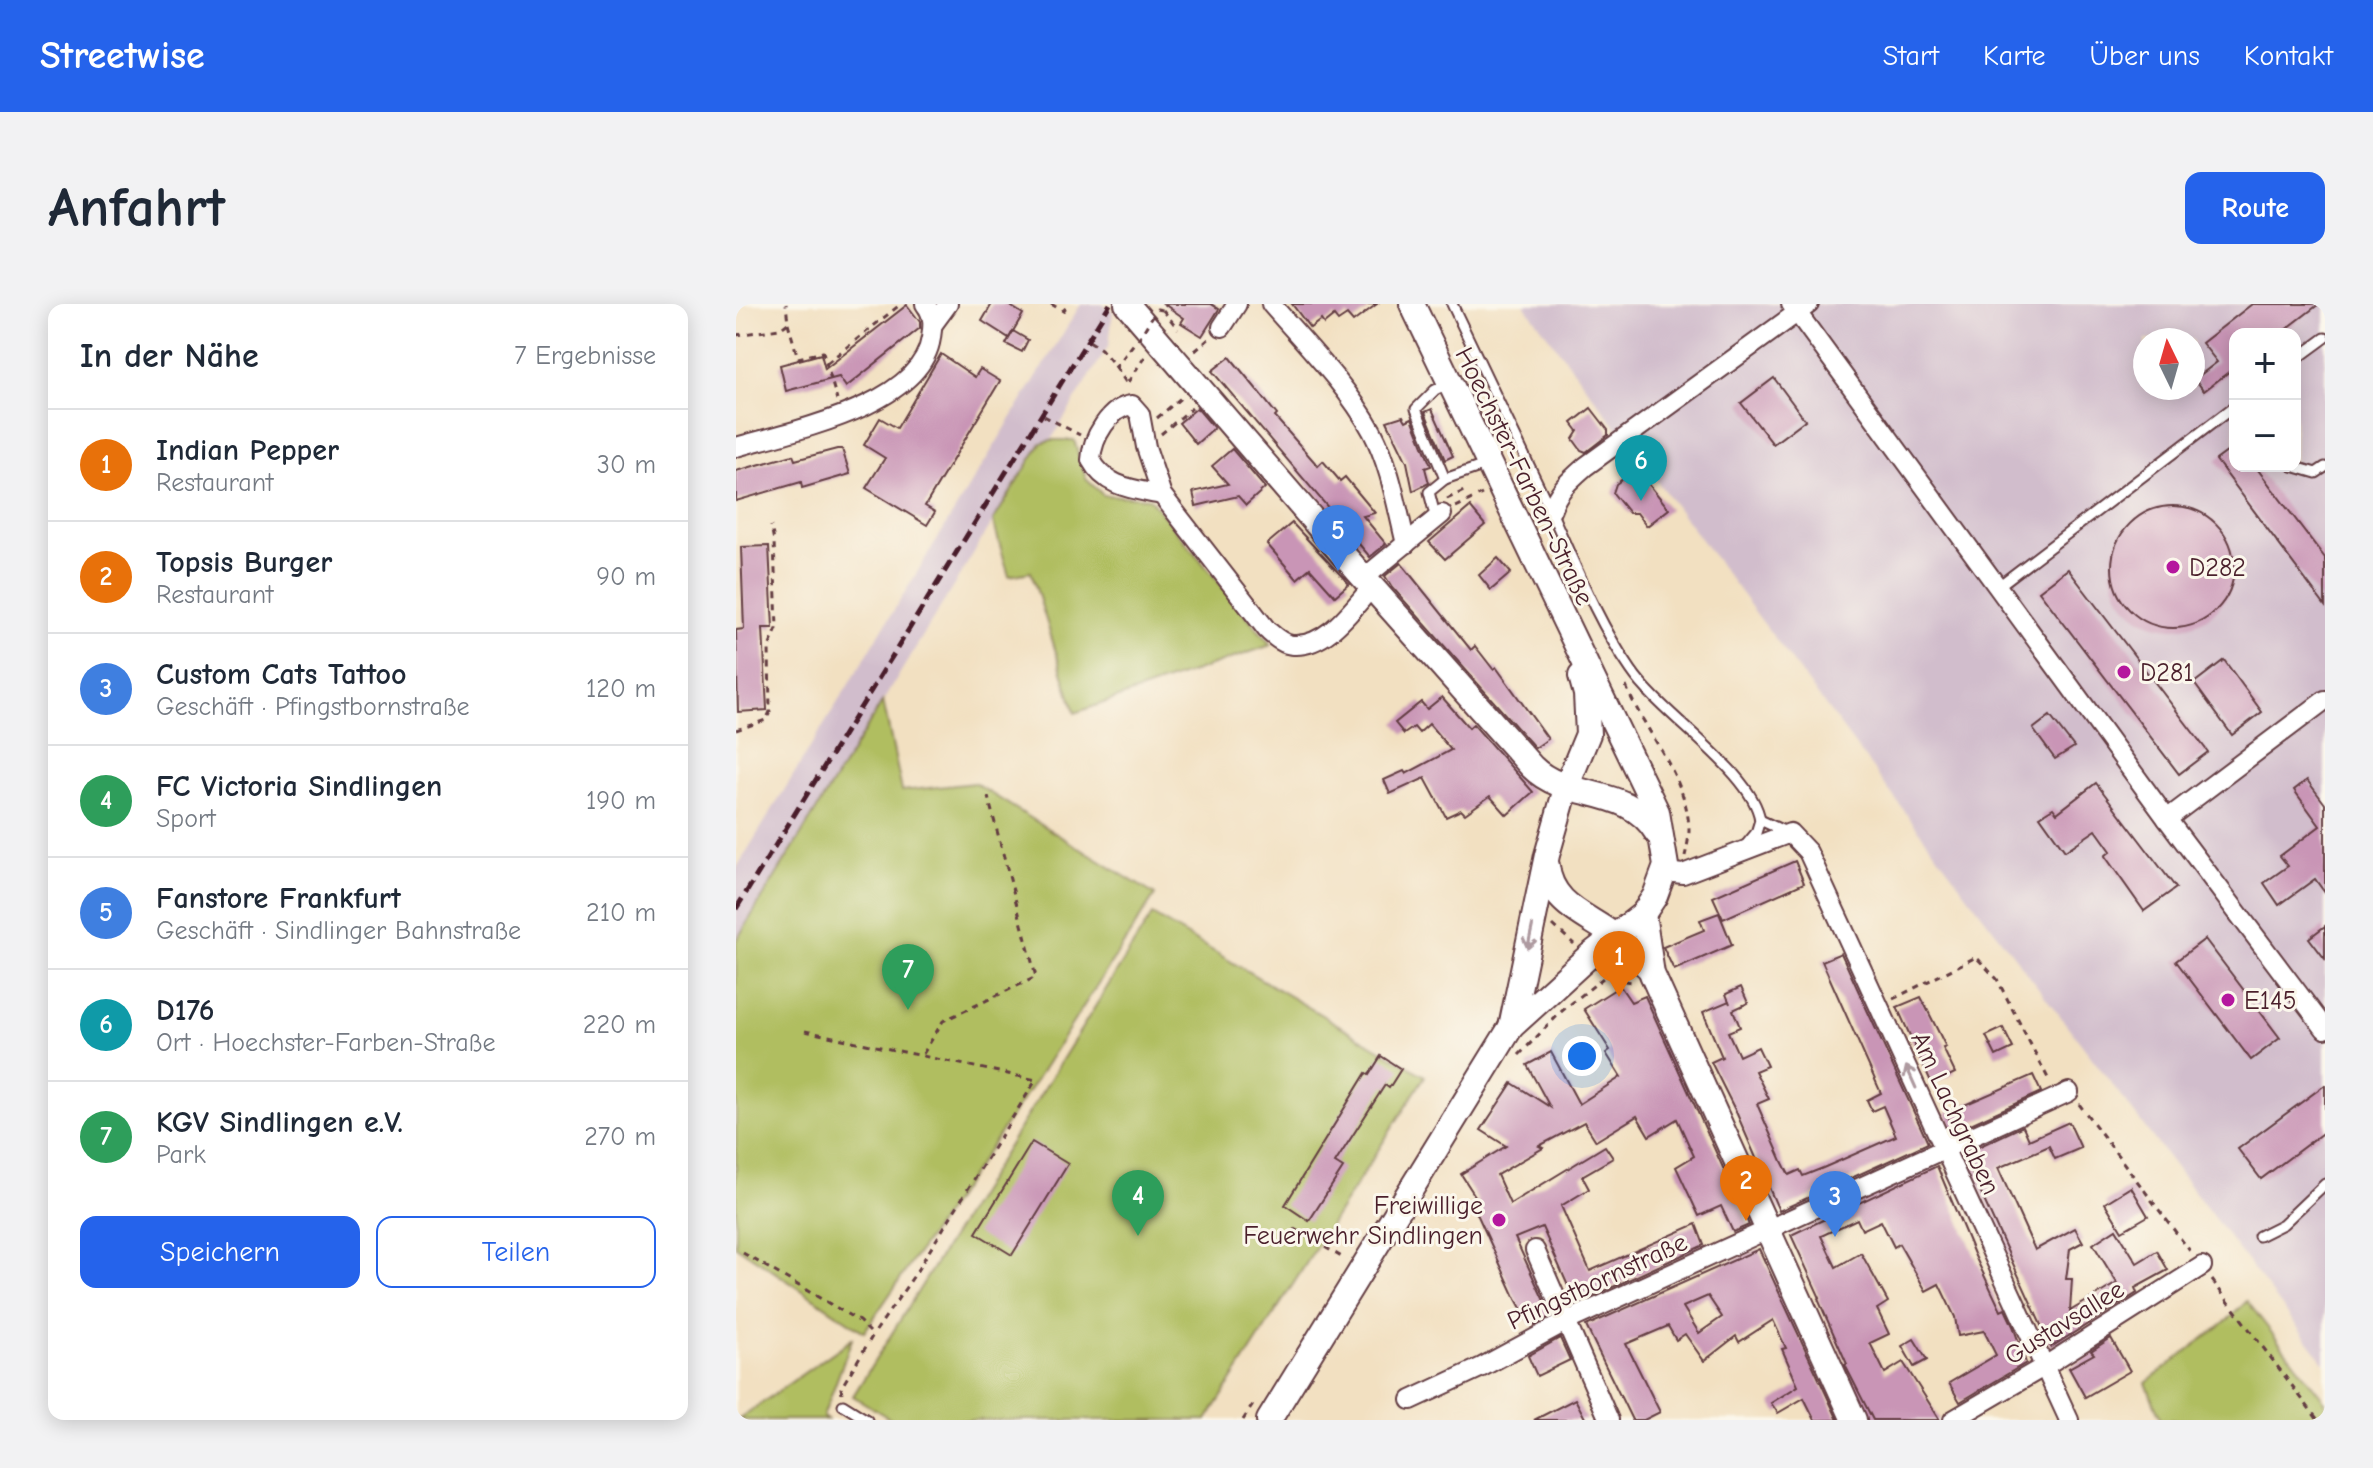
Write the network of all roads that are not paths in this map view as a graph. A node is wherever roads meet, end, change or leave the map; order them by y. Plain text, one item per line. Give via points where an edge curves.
1 (925, 304) edge
2 (948, 304) edge
3 (1127, 304) edge
4 (1237, 304) edge
5 (1271, 304) edge
6 (1412, 304) edge
7 (1452, 304) edge
8 (1799, 307) edge
9 (934, 323) junction
10 (1222, 327) road end
11 (2325, 338) edge
12 (2301, 356) edge
13 (1450, 383) junction
14 (2229, 411) edge
15 (736, 447) edge
16 (1488, 464) junction
17 (2325, 467) edge
18 (2301, 469) edge
19 (1445, 479) junction
20 (1162, 495) junction
21 (1442, 510) joint
22 (1551, 511) junction
23 (1406, 544) junction
24 (1368, 583) junction
25 (1996, 588) junction
26 (1567, 628) junction
27 (2325, 700) edge
28 (1567, 785) junction
29 (1619, 801) junction
30 (2167, 819) junction
31 (1760, 820) junction
32 (1790, 833) junction
33 (1663, 843) junction
34 (1549, 845) junction
35 (1725, 859) junction
36 (1674, 873) junction
37 (1646, 909) junction
38 (1581, 915) junction
39 (1615, 936) junction
40 (1649, 968) junction
41 (1511, 1027) junction
42 (2325, 1029) edge
43 (2063, 1094) road end
44 (1943, 1148) junction
45 (2325, 1184) edge
46 (1768, 1230) junction
47 (2259, 1236) dead end
48 (1535, 1250) dead end
49 (2202, 1266) road end
50 (1565, 1322) junction
51 (2045, 1366) junction
52 (1411, 1400) dead end
53 (843, 1405) road end
54 (867, 1420) edge
55 (1269, 1420) edge
56 (1609, 1420) edge
57 (1854, 1420) edge
58 (1953, 1420) edge
59 (2069, 1420) edge

1 - 9 street
2 - 9 street
3 - 24 main road
4 - 10 street
5 - 23 street via 1371,430 1385,461
6 - 13 main road, Hoechster-Farben-Straße
7 - 22 lane
8 - 22 street via 1586,466 1563,486
8 - 25 street
9 - 15 street via 930,346 916,369 881,399
11 - 12 lane
13 - 16 main road, Hoechster-Farben-Straße
13 - 19 lane via 1416,409
14 - 25 lane
16 - 19 lane
16 - 26 main road, Hoechster-Farben-Straße
17 - 18 lane via 2316,473
19 - 21 lane via 1429,492
20 - 20 street via 1140,414 1132,405 1123,406 1094,443 1091,460 1115,485
20 - 24 street via 1267,630 1282,642 1313,642 1335,628
21 - 23 street
22 - 31 lane via 1632,672 1743,783
23 - 24 street
24 - 28 main road via 1532,767 1546,779
25 - 30 street
26 - 28 main road, Hoechster-Farben-Straße via 1586,694 1588,724
26 - 33 main road, Hoechster-Farben-Straße via 1657,812
27 - 30 street
28 - 29 main road
28 - 34 main road, Hoechster-Farben-Straße
29 - 33 main road via 1649,820
29 - 34 main road via 1579,808 1565,817
30 - 42 street
31 - 32 lane
31 - 35 lane via 1750,842
32 - 35 street
44 -> 32 street, Am Lachgraben via 1808,852
33 - 36 main road, Hoechster-Farben-Straße
34 - 38 main road via 1553,889
34 -> 41 main road, Hoechster-Farben-Straße
35 - 36 street
36 - 37 main road, Hoechster-Farben-Straße
37 - 38 main road via 1612,921
37 - 39 main road, Hoechster-Farben-Straße
37 - 40 main road
38 - 39 main road
39 - 40 main road
39 - 41 main road, Hoechster-Farben-Straße
40 - 46 main road
41 - 55 main road, Hoechster-Farben-Straße
43 - 44 street, Pfingstbornstraße
44 - 46 street, Pfingstbornstraße
44 - 51 street, Am Lachgraben
45 - 47 lane via 2283,1224
46 - 50 street, Pfingstbornstraße
46 - 57 main road
48 - 50 street
49 - 51 street, Gustavsallee
50 - 52 street, Pfingstbornstraße
50 - 56 street
51 - 58 street, Gustavsallee
51 - 59 street, Am Lachgraben
53 - 54 lane

